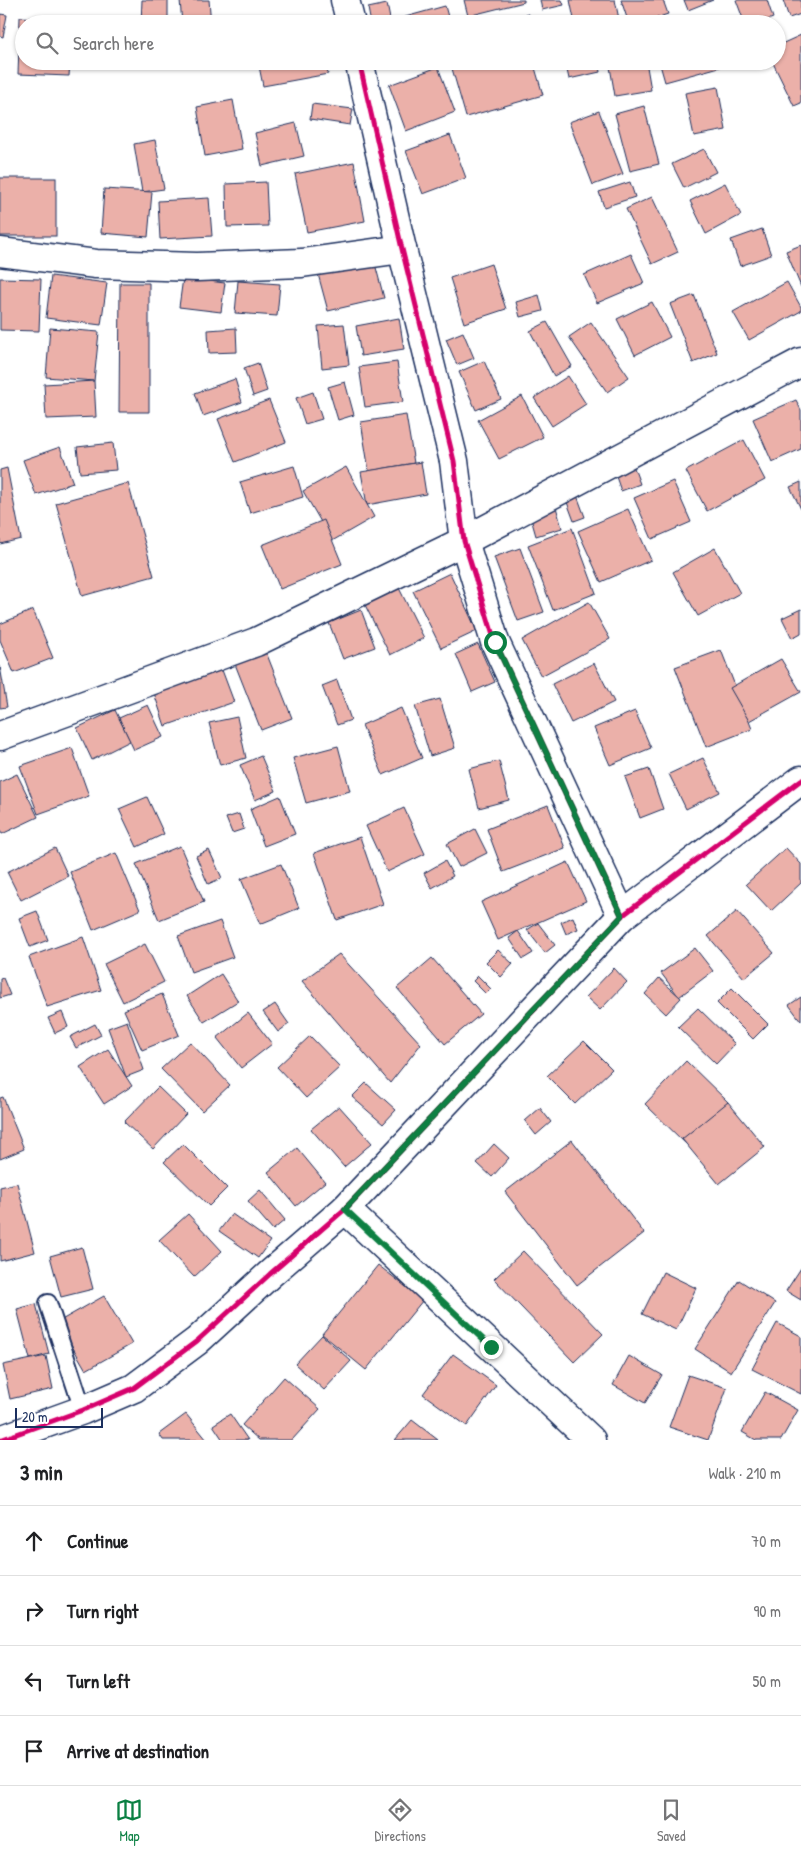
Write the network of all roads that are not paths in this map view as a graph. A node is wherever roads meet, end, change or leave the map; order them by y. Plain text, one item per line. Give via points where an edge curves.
1 (345, 0) edge
2 (349, 15) edge
3 (361, 70) edge
4 (402, 249) junction
5 (0, 252) edge
6 (801, 362) edge
7 (464, 541) junction
8 (0, 736) edge
9 (801, 780) edge
10 (622, 916) junction
11 (345, 1209) junction
12 (48, 1304) dead end
13 (83, 1410) junction
14 (0, 1440) edge
15 (591, 1440) edge

1 - 2 street
3 - 4 street
4 - 5 street via 302,263 197,267 96,264
4 - 7 street via 454,461
6 - 7 street
7 - 8 street via 256,642
7 - 10 street via 495,642
9 - 10 street
10 - 11 street
11 - 13 street via 197,1341 134,1388
11 - 15 street
12 - 13 lane
13 - 14 street

